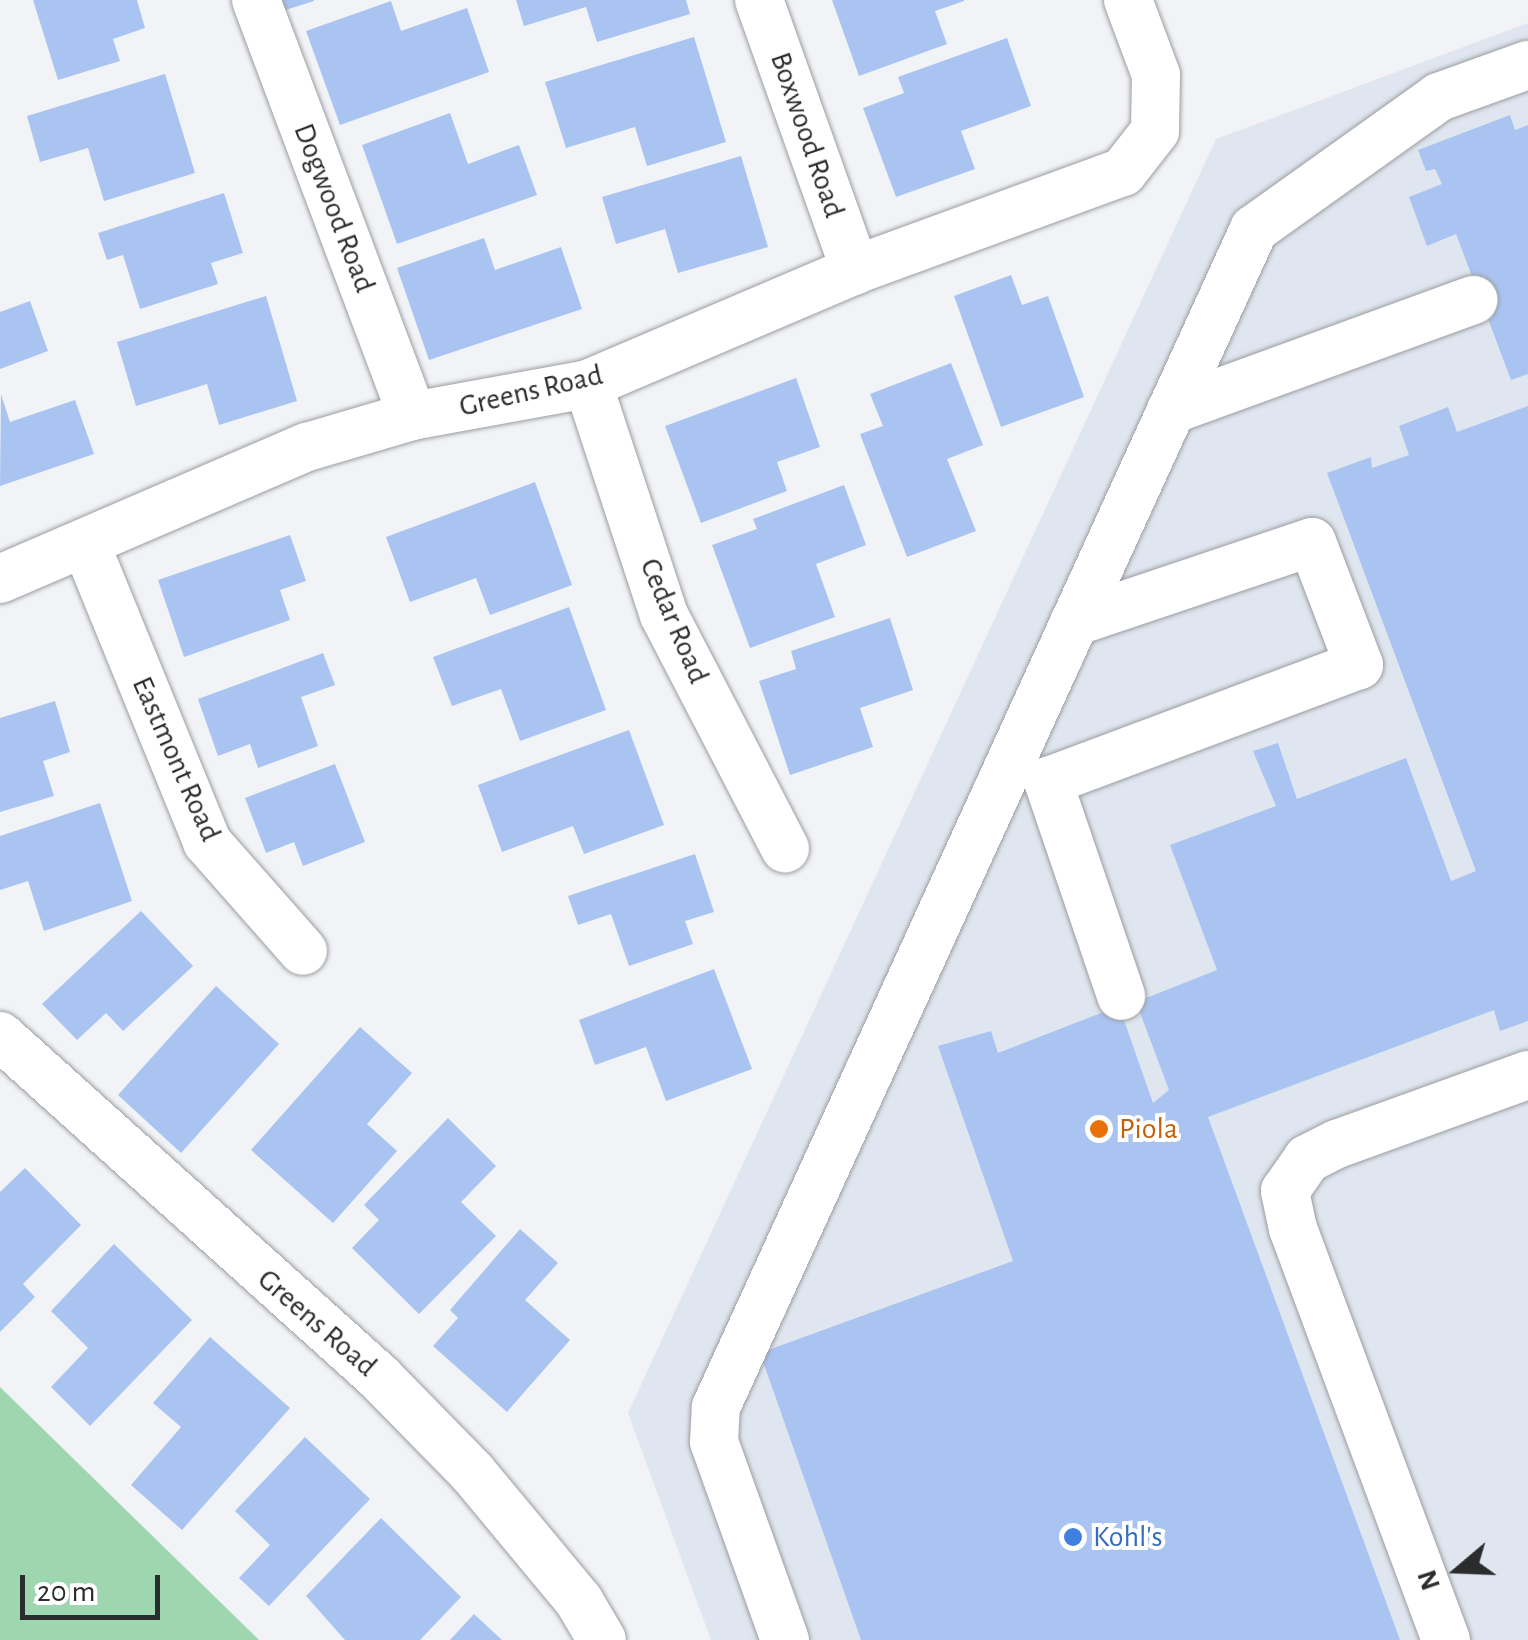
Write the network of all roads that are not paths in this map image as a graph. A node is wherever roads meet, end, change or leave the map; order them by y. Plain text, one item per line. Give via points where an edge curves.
1 (256, 0) edge
2 (759, 0) edge
3 (1128, 0) edge
4 (1528, 65) edge
5 (854, 270) junction
6 (1474, 300) dead end
7 (588, 384) junction
8 (1171, 410) junction
9 (412, 416) junction
10 (86, 545) junction
11 (0, 579) edge
12 (1074, 622) junction
13 (1028, 774) junction
14 (785, 848) dead end
15 (304, 950) dead end
16 (1121, 996) dead end
17 (0, 1036) edge
18 (1528, 1075) edge
19 (602, 1640) edge
20 (785, 1640) edge
21 (1446, 1640) edge

1 - 9 street, Dogwood Road
2 - 5 street, Boxwood Road
3 - 5 street, Greens Road via 1156,76 1155,131 1123,172
4 - 8 street via 1439,97 1254,229
5 - 7 street, Greens Road
6 - 8 street
7 - 9 street, Greens Road
7 - 14 street, Cedar Road via 664,615
8 - 12 street
9 - 10 street, Greens Road via 307,447
10 - 11 street, Greens Road
10 - 15 street, Eastmont Road via 207,842
12 - 13 street
12 - 13 street via 1312,542 1359,665
13 - 16 street
13 - 20 street via 716,1408 714,1442
17 - 19 street, Greens Road via 380,1377 472,1472 579,1602
18 - 21 street via 1337,1144 1307,1159 1285,1191 1293,1229

